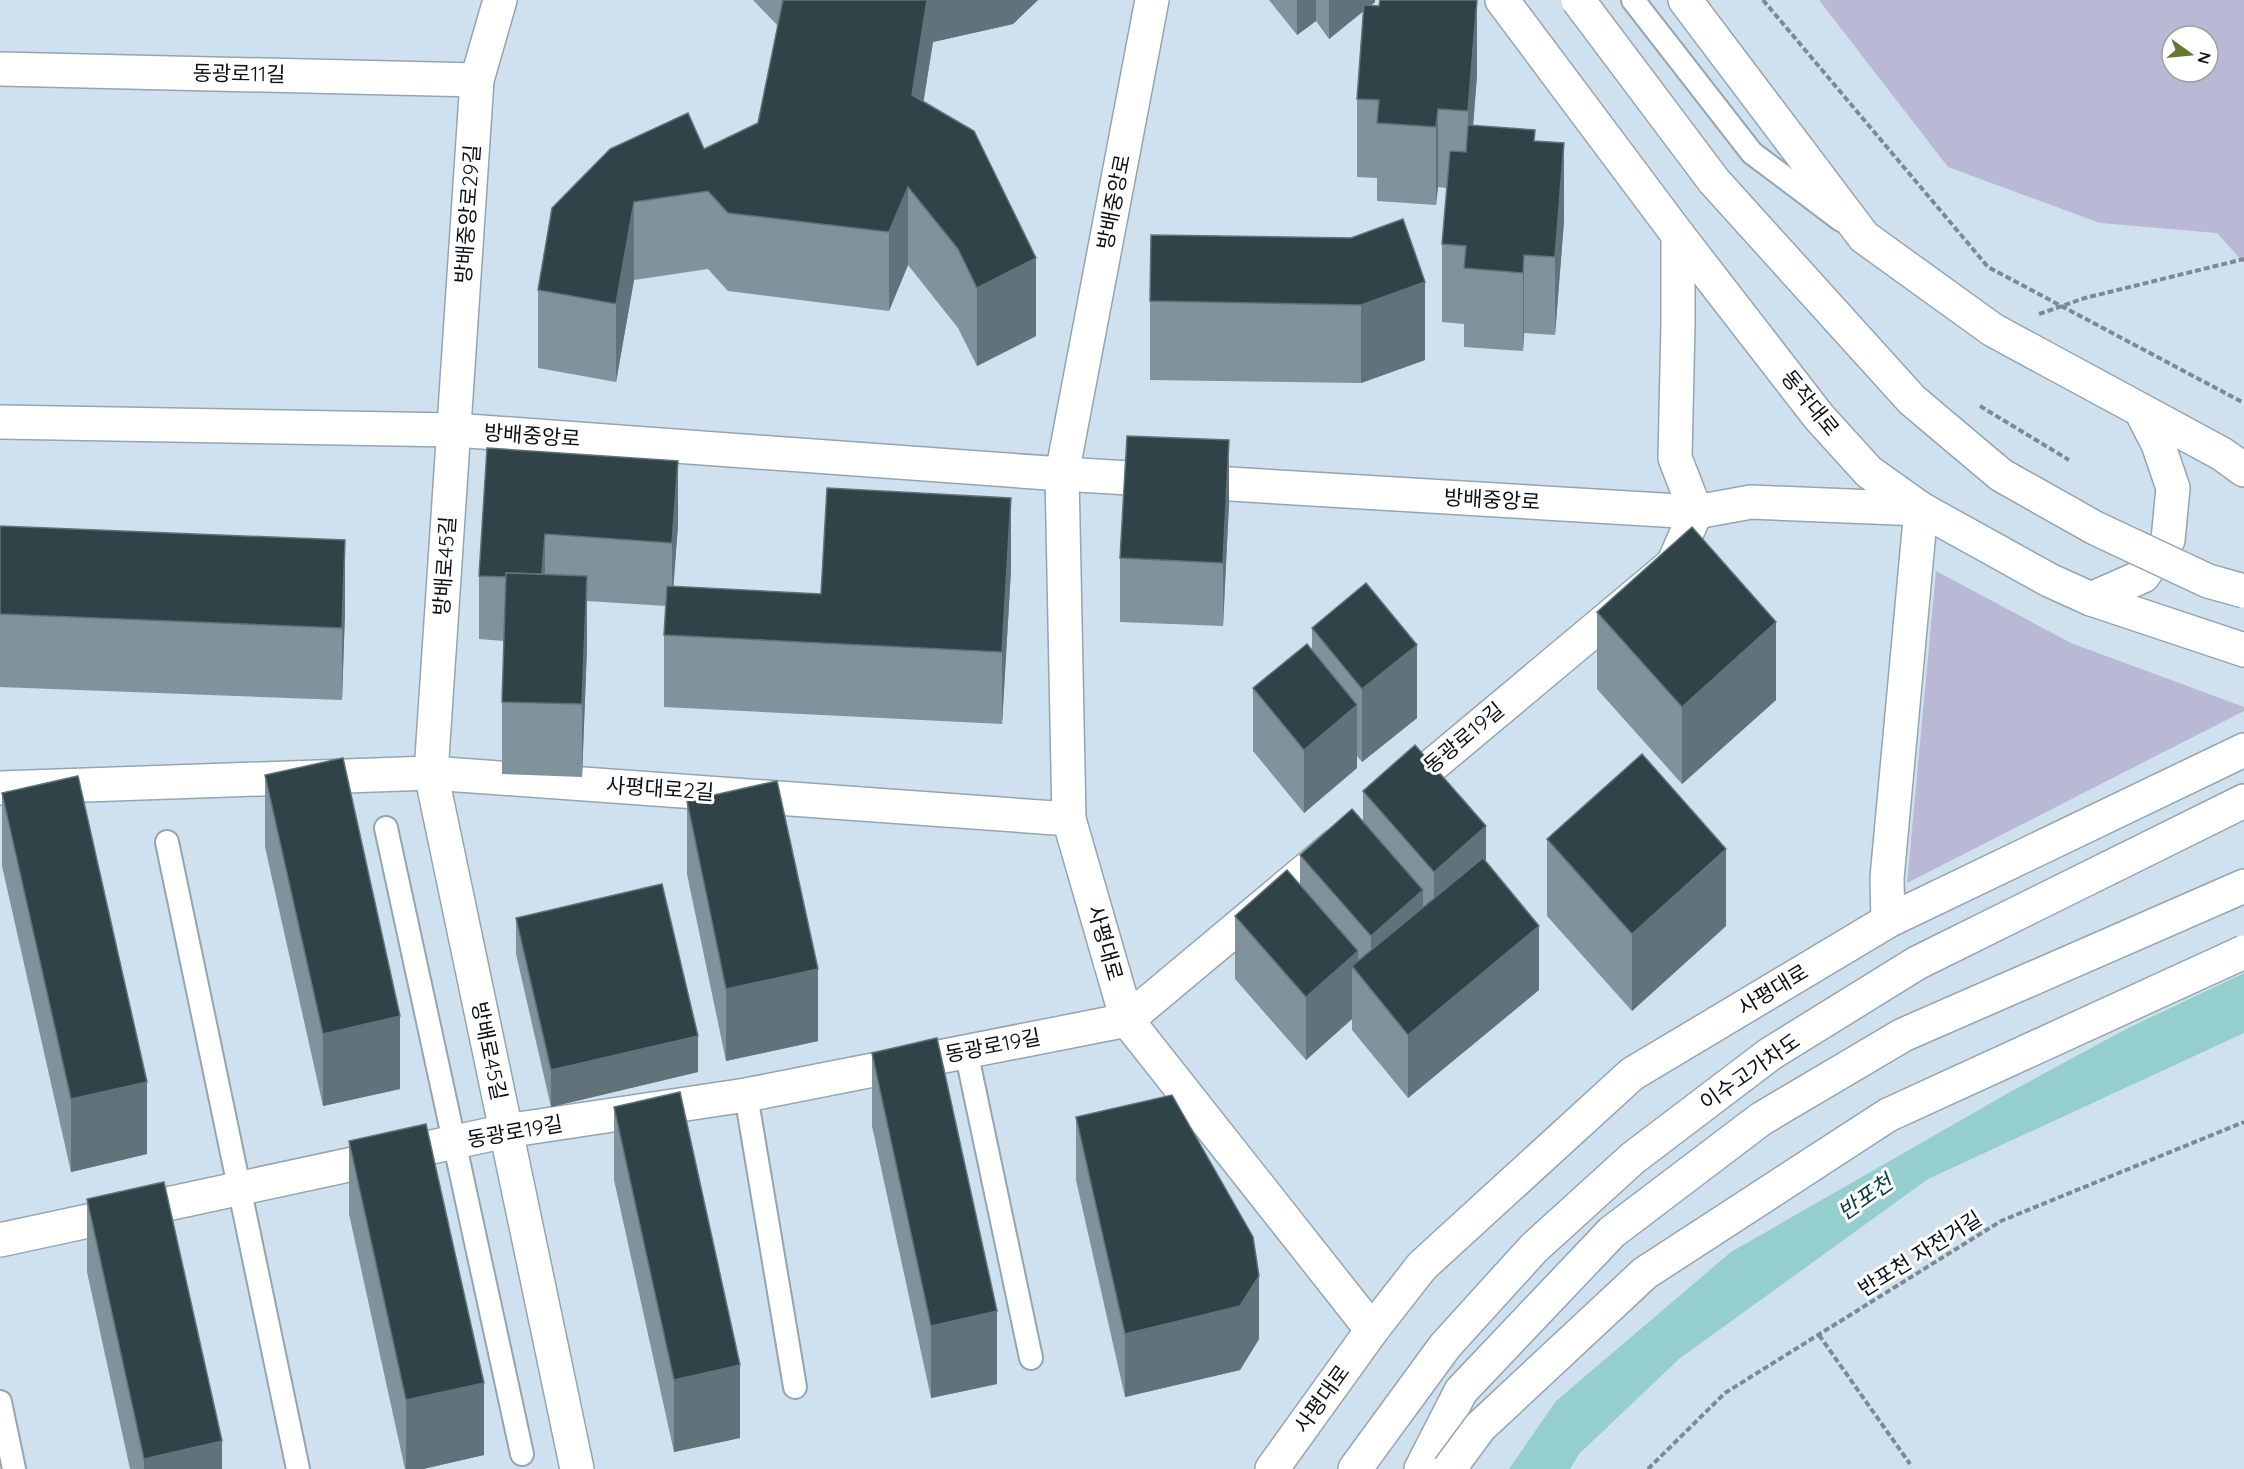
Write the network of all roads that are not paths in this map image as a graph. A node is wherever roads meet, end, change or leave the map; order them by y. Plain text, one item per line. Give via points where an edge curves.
1 (500, 0) edge
2 (1152, 0) edge
3 (1502, 0) edge
4 (1578, 0) edge
5 (1634, 0) edge
6 (1685, 0) edge
7 (0, 69) edge
8 (477, 80) junction
9 (1678, 235) junction
10 (1864, 237) junction
11 (2141, 411) junction
12 (0, 422) edge
13 (454, 430) junction
14 (2237, 461) edge
15 (1062, 474) junction
16 (1921, 509) junction
17 (1696, 512) junction
18 (2244, 591) edge
19 (2091, 599) junction
20 (2244, 650) edge
21 (2244, 750) edge
22 (431, 773) junction
23 (0, 788) edge
24 (2244, 801) edge
25 (1069, 819) junction
26 (386, 828) dead end
27 (167, 842) dead end
28 (2237, 893) edge
29 (1888, 921) junction
30 (2244, 952) edge
31 (1127, 1020) junction
32 (966, 1051) junction
33 (746, 1095) junction
34 (506, 1131) junction
35 (454, 1142) junction
36 (240, 1189) junction
37 (0, 1240) edge
38 (1372, 1330) junction
39 (1031, 1358) dead end
40 (795, 1387) dead end
41 (0, 1402) edge
42 (522, 1454) dead end
43 (14, 1469) edge
44 (298, 1469) edge
45 (577, 1469) edge
46 (1272, 1469) edge
47 (1355, 1469) edge
48 (1421, 1469) edge
49 (1449, 1469) edge

1 - 8 street, 방배중앙로29길
2 - 15 street, 방배중앙로
3 - 9 street, 동작대로
4 - 18 street, bridge via 1714,182 1912,400 2001,475 2095,528 2208,581
5 - 10 lane via 1752,153
6 - 10 street
7 - 8 street, 동광로11길
8 - 13 street, 방배중앙로29길
9 - 16 street, 동작대로 via 1819,417 1869,472
9 - 17 street via 1674,458
10 - 11 street via 1993,330
11 - 14 street
11 - 19 street via 2158,444 2173,488 2168,540 2144,576
12 - 13 street, 방배중앙로
13 - 15 street, 방배중앙로
13 - 22 street, 방배로45길
15 - 17 street, 방배중앙로
15 - 25 street, 사평대로
16 - 17 street, 방배중앙로 via 1751,502
16 - 19 street, 동작대로
16 - 29 street via 1887,878
17 - 31 street, 동광로19길 via 1673,564
19 - 20 street, 동작대로
21 - 29 street, 사평대로
22 - 23 street
22 - 25 street, 사평대로2길
22 - 34 street, 방배로45길
24 - 47 street, 이수고가차도 via 1917,963 1770,1054 1633,1158 1534,1248 1445,1346
25 - 31 street, 사평대로
26 - 35 lane
27 - 36 lane
28 - 48 street via 1904,1035 1761,1119 1612,1232 1461,1391
29 - 38 street, 사평대로 via 1632,1074 1422,1266
30 - 49 street, bridge via 1888,1115 1849,1140 1645,1273 1480,1427
31 - 32 street, 동광로19길
31 - 38 street, 사평대로
32 - 33 street, 동광로19길
32 - 39 lane
33 - 34 street, 동광로19길
33 - 40 lane
34 - 35 street, 동광로19길
34 - 45 street, 방배로45길
35 - 36 street, 동광로19길
35 - 42 lane
36 - 37 street, 동광로19길
36 - 44 lane
38 - 46 street, 사평대로
41 - 43 lane

